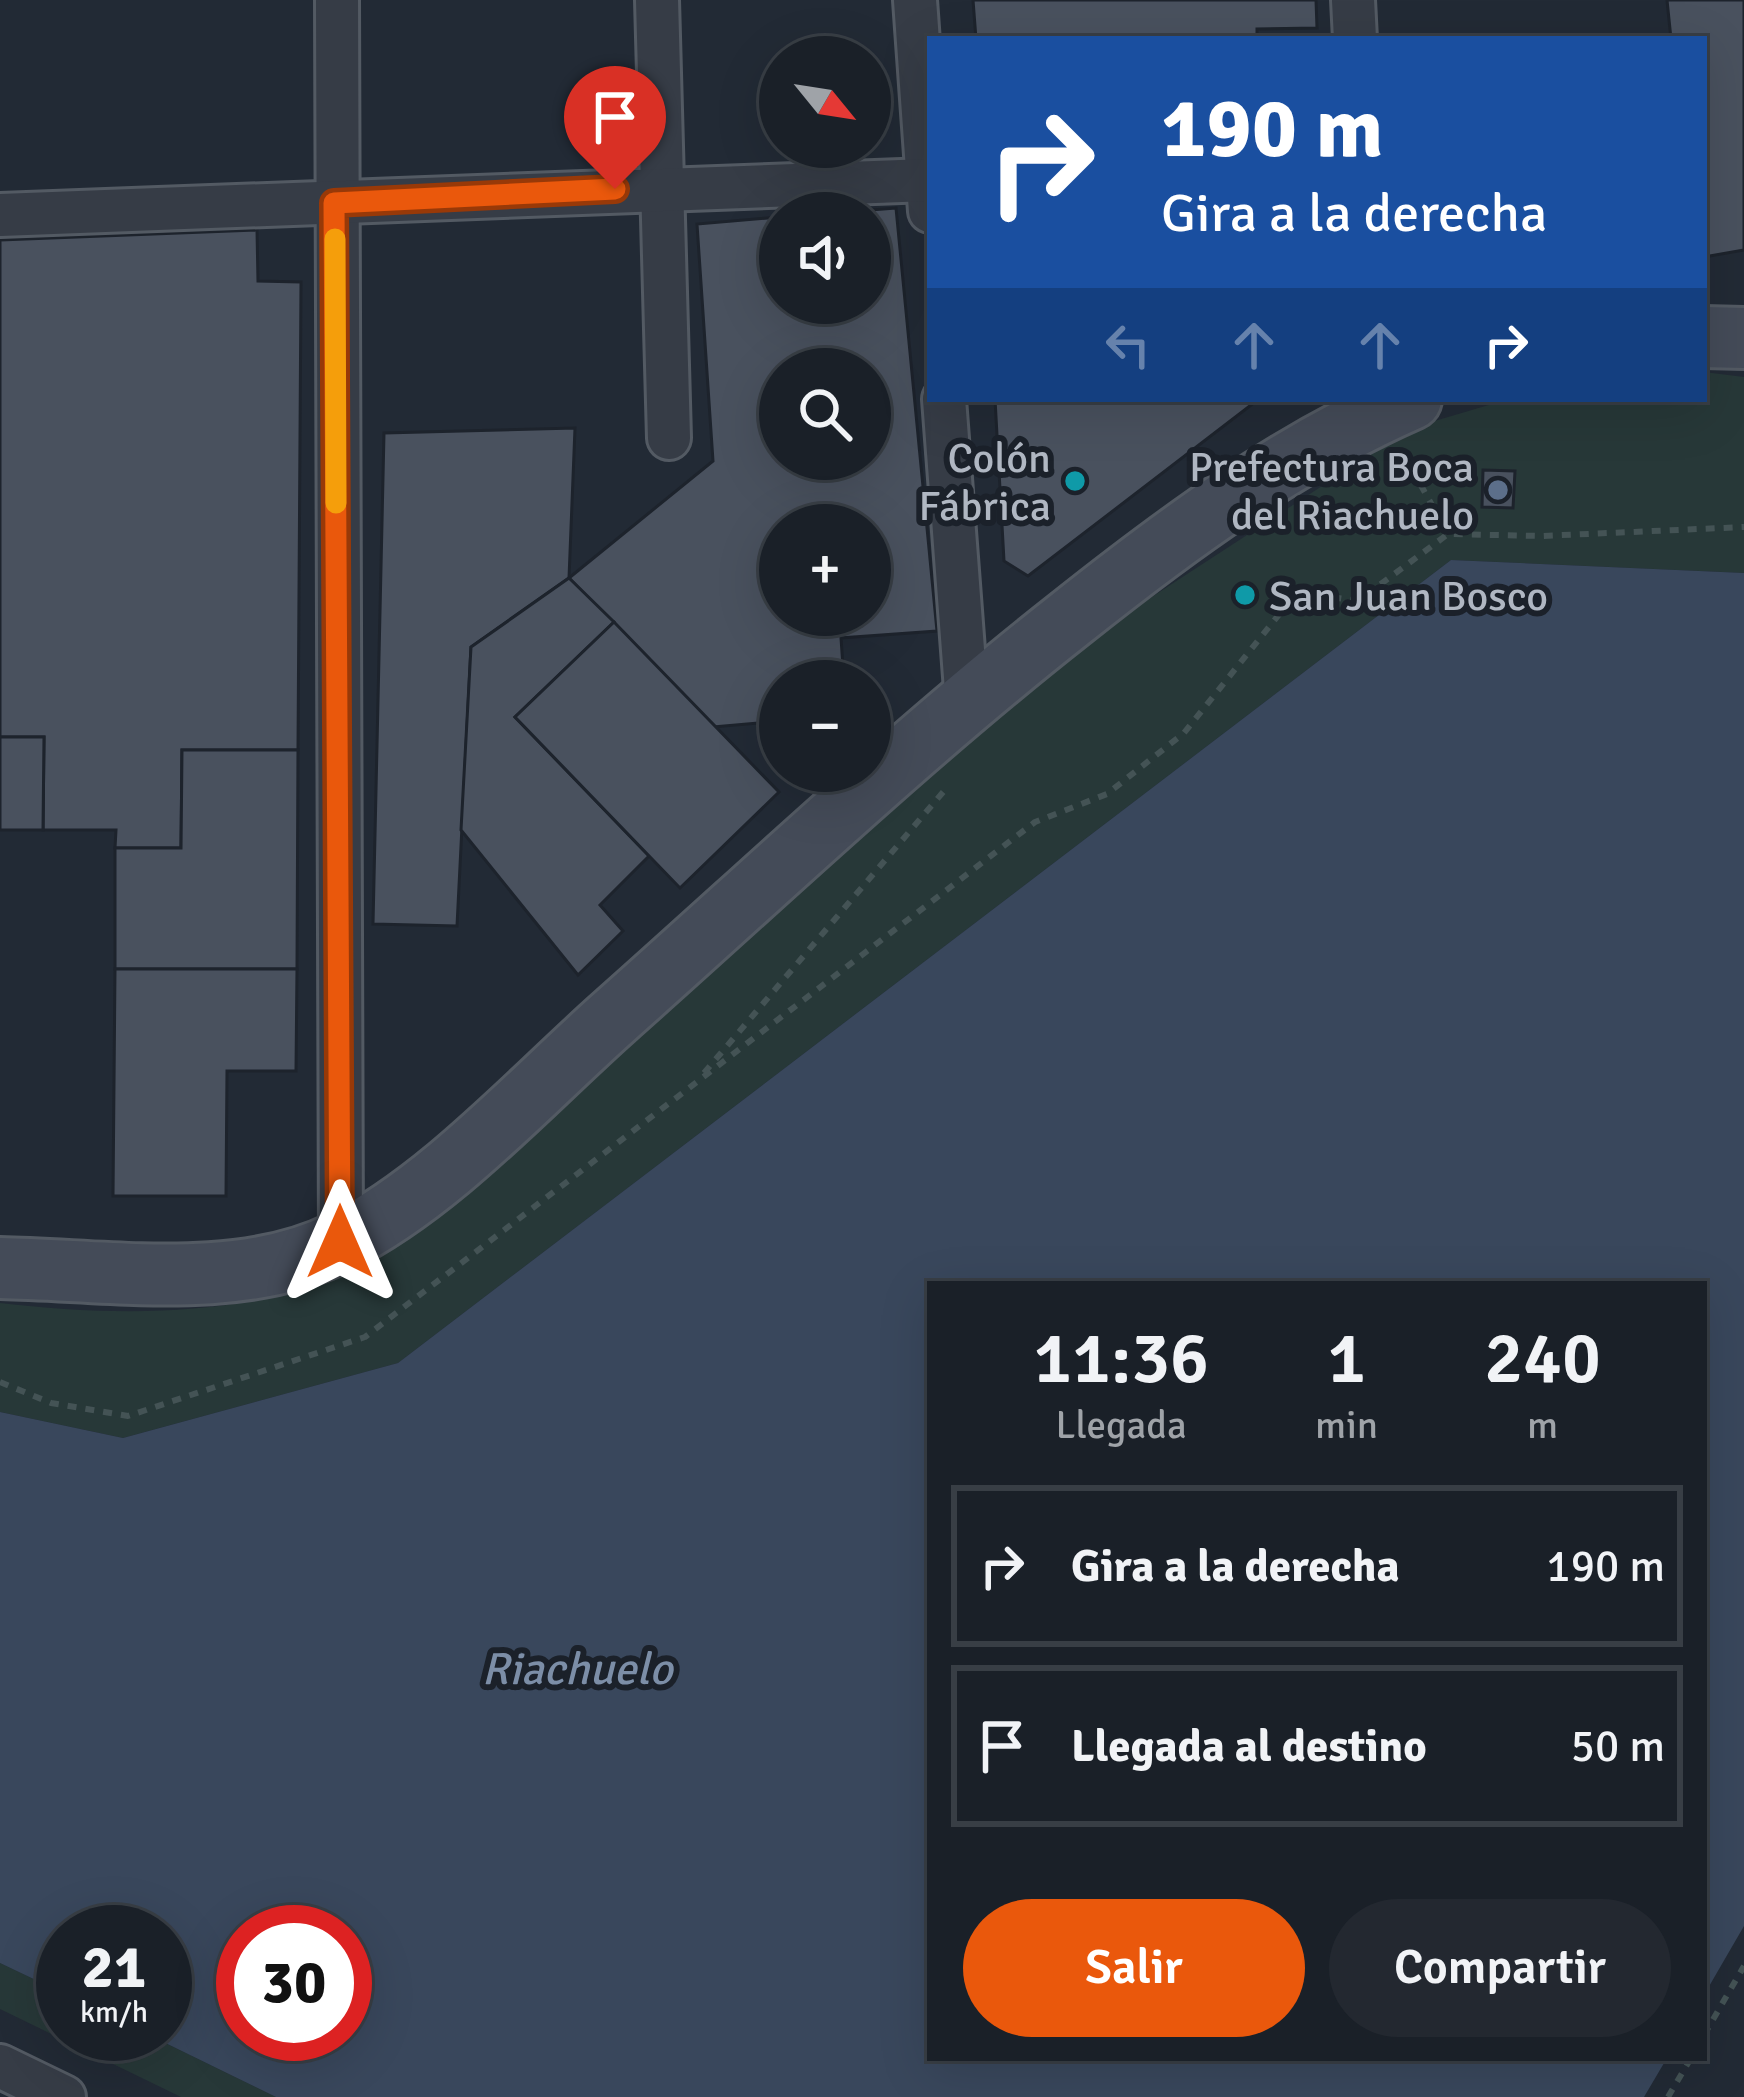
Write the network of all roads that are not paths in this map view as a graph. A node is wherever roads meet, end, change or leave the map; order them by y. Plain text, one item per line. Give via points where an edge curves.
1 (337, 0) edge
2 (657, 0) edge
3 (915, 0) edge
4 (1353, 0) edge
5 (1355, 36) edge
6 (927, 167) edge
7 (662, 187) junction
8 (927, 195) edge
9 (334, 203) junction
10 (0, 215) edge
11 (1707, 337) edge
12 (1744, 338) edge
13 (944, 402) edge
14 (1387, 404) edge
15 (669, 438) dead end
16 (967, 703) junction
17 (340, 1242) junction
18 (0, 1268) edge
19 (0, 2066) edge
20 (64, 2097) edge

1 - 9 street
2 - 7 street
3 - 6 street
4 - 5 street
7 - 8 street
7 - 9 street
7 - 15 street
9 - 10 street
9 - 17 street
11 - 12 main road
13 - 16 street
14 - 16 main road via 1226,498
16 - 17 main road via 445,1168
17 - 18 main road via 211,1273
19 - 20 street

